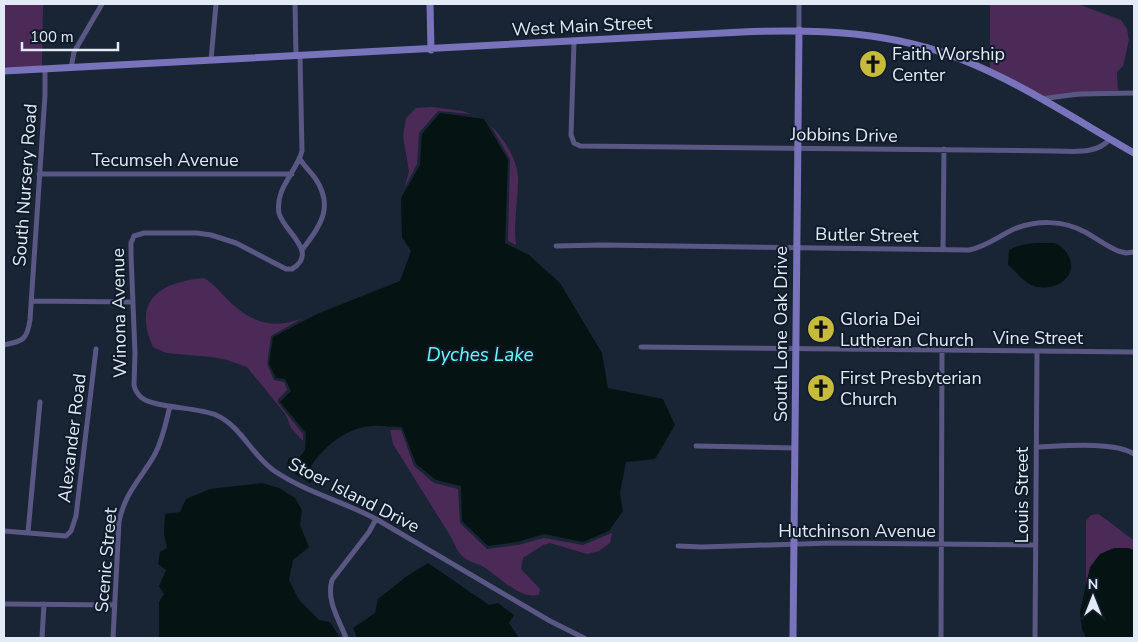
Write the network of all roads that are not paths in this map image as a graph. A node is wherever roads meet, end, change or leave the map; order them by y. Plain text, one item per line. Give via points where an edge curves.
1 (102, 4) edge
2 (216, 4) edge
3 (295, 4) edge
4 (430, 4) edge
5 (799, 4) edge
6 (799, 30) junction
7 (574, 42) junction
8 (431, 50) junction
9 (298, 56) junction
10 (212, 60) junction
11 (71, 68) junction
12 (45, 69) junction
13 (4, 71) edge
14 (1134, 93) edge
15 (1039, 99) junction
16 (1110, 139) junction
17 (798, 148) junction
18 (944, 150) junction
19 (1134, 153) edge
20 (300, 159) junction
21 (39, 174) junction
22 (292, 174) junction
23 (556, 246) dead end
24 (797, 248) junction
25 (943, 249) junction
26 (302, 250) junction
27 (1134, 252) edge
28 (31, 301) junction
29 (132, 302) junction
30 (4, 345) edge
31 (641, 347) dead end
32 (96, 348) dead end
33 (796, 350) junction
34 (942, 351) junction
35 (1037, 352) junction
36 (1134, 352) edge
37 (40, 402) dead end
38 (170, 406) junction
39 (696, 446) dead end
40 (1036, 447) junction
41 (795, 448) junction
42 (1134, 454) edge
43 (376, 519) junction
44 (4, 530) edge
45 (28, 532) junction
46 (794, 544) junction
47 (942, 544) junction
48 (1036, 545) junction
49 (678, 546) dead end
50 (4, 604) edge
51 (44, 604) junction
52 (115, 605) junction
53 (42, 638) edge
54 (113, 638) edge
55 (346, 638) edge
56 (584, 638) edge
57 (794, 638) edge
58 (941, 638) edge
59 (1036, 638) edge

1 - 11 street via 74,52
2 - 10 street
3 - 9 street
4 - 8 main road
5 - 6 street
6 - 7 main road, West Main Street
6 - 15 main road, West Main Street via 840,32 923,46 984,69
6 - 17 main road, South Lone Oak Drive
7 - 8 main road, West Main Street
7 - 17 street, Jobbins Drive via 572,135 574,143 580,146
8 - 9 main road, West Main Street
9 - 10 main road, West Main Street
9 - 20 street
10 - 11 main road, West Main Street
11 - 12 main road, West Main Street
12 - 13 main road, West Main Street
12 - 21 street, South Nursery Road
14 - 15 street
15 - 16 main road, West Main Street
16 - 18 street, Jobbins Drive via 1092,150
16 - 19 main road, West Main Street
17 - 18 street, Jobbins Drive
17 - 24 main road, South Lone Oak Drive
18 - 25 street
20 - 22 street
20 - 26 street via 320,186 325,202 324,215
21 - 22 street, Tecumseh Avenue
21 - 28 street, South Nursery Road
22 - 26 street via 284,183 279,210 283,224
23 - 24 street, Butler Street
24 - 25 street, Butler Street
24 - 33 main road, South Lone Oak Drive
25 - 27 street, Butler Street via 976,249 1025,225 1049,222 1076,228 1118,252
26 - 29 street, Winona Avenue via 299,263 289,269 236,242 211,235 137,234 131,242
28 - 29 street
28 - 30 street, South Nursery Road via 26,336
29 - 38 street, Winona Avenue via 135,390 145,400
31 - 33 street, Vine Street
32 - 45 street, Alexander Road via 87,438 71,531 66,536
33 - 34 street, Vine Street
33 - 41 main road, South Lone Oak Drive
34 - 35 street, Vine Street
34 - 47 street
35 - 36 street, Vine Street
35 - 40 street, Louis Street
37 - 45 street
38 - 43 street, Stoer Island Drive via 217,415 236,429 270,468 288,480
38 - 52 street, Scenic Street via 158,448 128,493 121,511
39 - 41 street
40 - 42 street via 1111,447
40 - 48 street, Louis Street
41 - 46 main road, South Lone Oak Drive
43 - 55 street via 330,587 331,603
43 - 56 street, Stoer Island Drive
44 - 45 street
46 - 47 street, Hutchinson Avenue
46 - 49 street, Hutchinson Avenue
46 - 57 main road, South Lone Oak Drive
47 - 48 street, Hutchinson Avenue
47 - 58 street
48 - 59 street, Louis Street
50 - 51 street
51 - 52 street
51 - 53 street
52 - 54 street, Scenic Street

